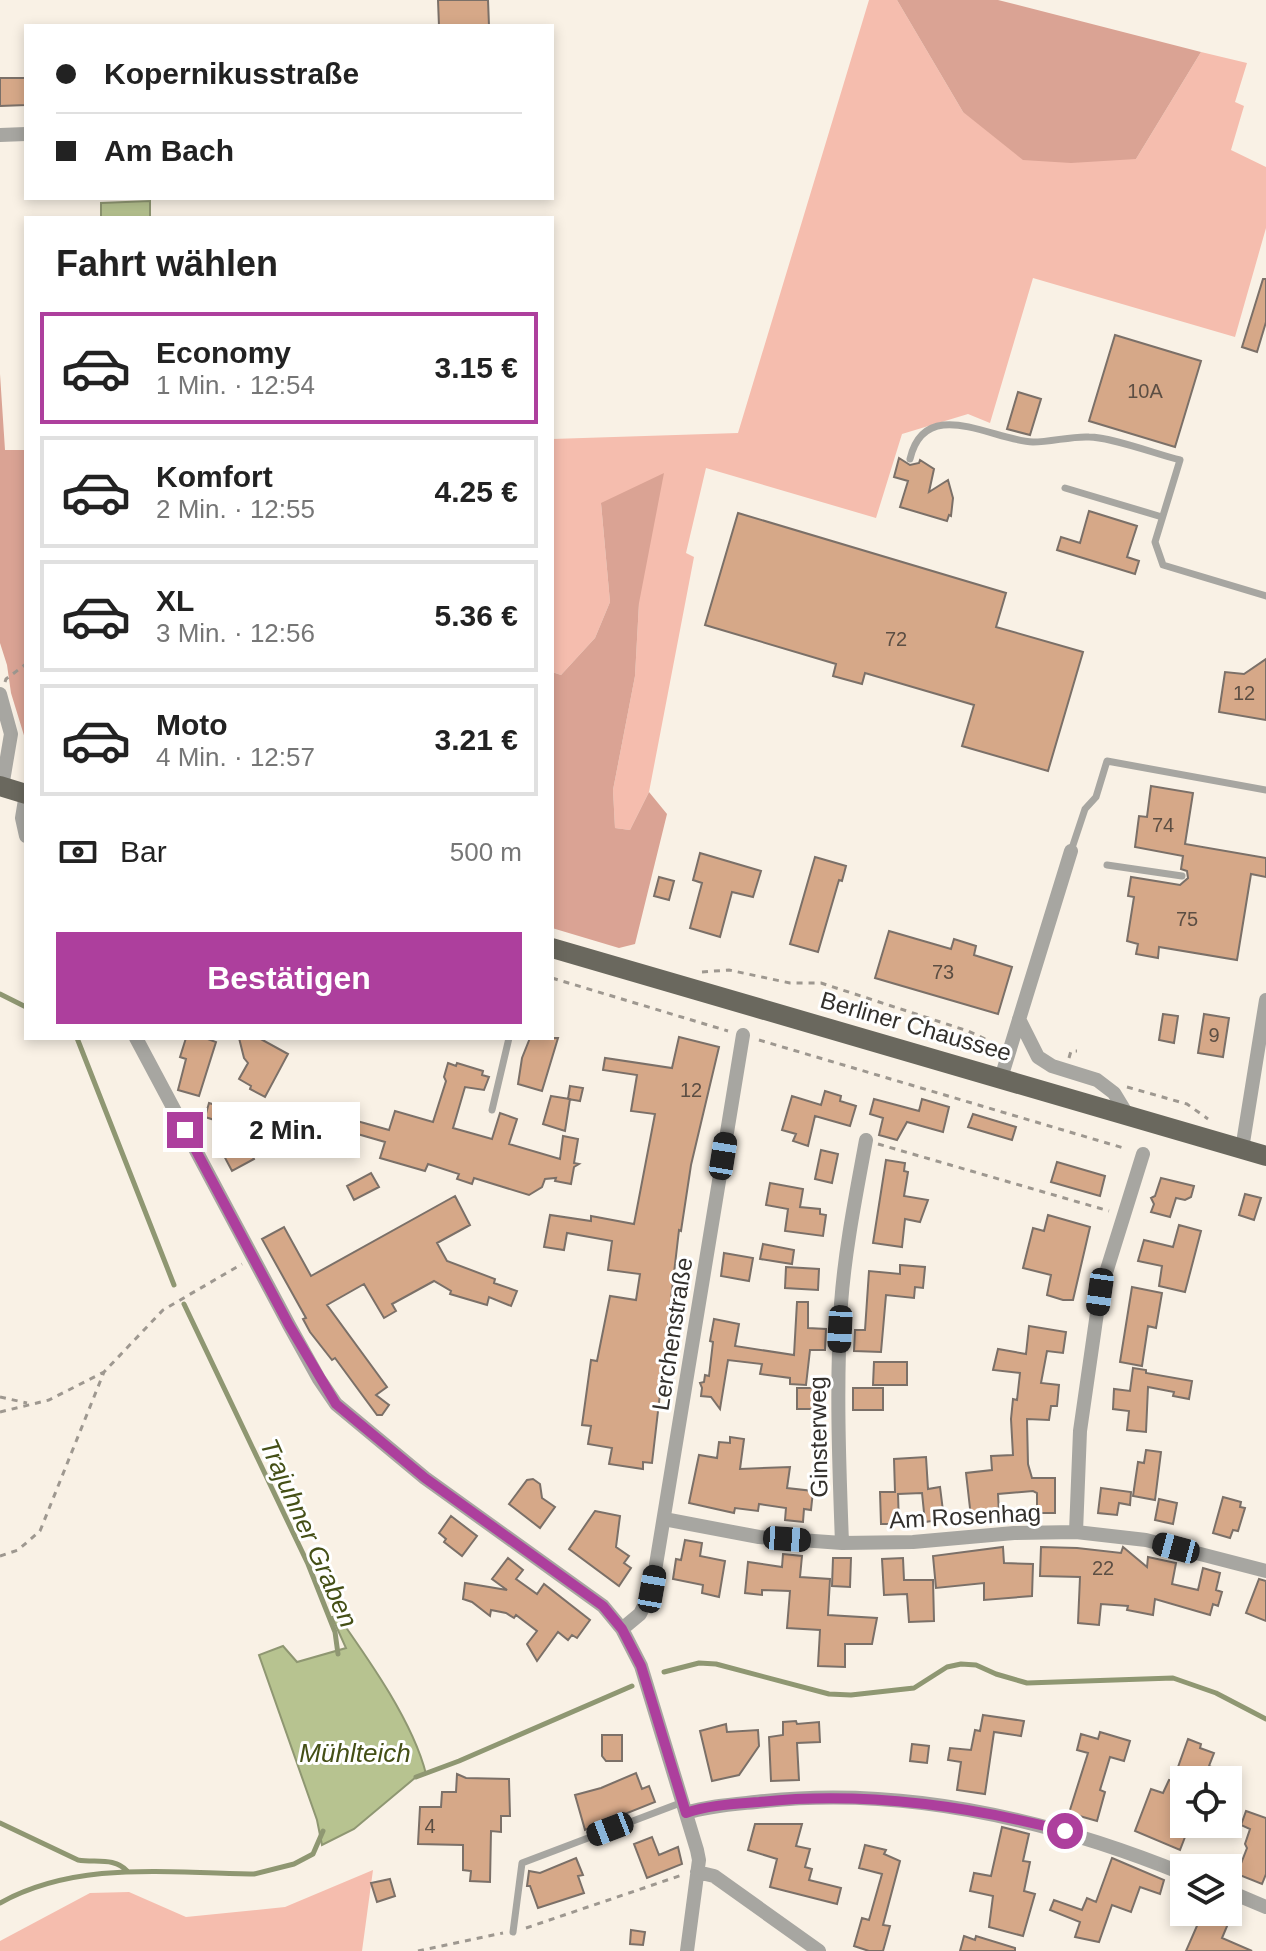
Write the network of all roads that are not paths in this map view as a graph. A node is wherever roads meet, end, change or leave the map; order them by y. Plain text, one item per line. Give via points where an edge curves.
1 (24, 134) edge
2 (0, 135) edge
3 (910, 459) dead end
4 (1065, 488) dead end
5 (1162, 517) junction
6 (1266, 596) edge
7 (1, 696) edge
8 (1, 786) edge
9 (1266, 790) edge
10 (24, 793) edge
11 (24, 806) edge
12 (24, 827) edge
13 (1071, 851) joint
14 (1107, 865) dead end
15 (1182, 876) dead end
16 (554, 949) edge
17 (1266, 1000) edge
18 (1019, 1019) junction
19 (743, 1035) road end
20 (137, 1040) edge
21 (509, 1040) edge
22 (1001, 1078) junction
23 (492, 1110) dead end
24 (1128, 1116) junction
25 (866, 1140) road end
26 (1242, 1149) junction
27 (1143, 1154) road end
28 (1266, 1156) edge
29 (664, 1519) junction
30 (1076, 1532) junction
31 (842, 1543) junction
32 (1266, 1571) edge
33 (622, 1629) junction
34 (684, 1808) junction
35 (1170, 1869) edge
36 (697, 1872) junction
37 (1242, 1897) edge
38 (1266, 1907) edge
39 (513, 1932) road end
40 (687, 1951) edge
41 (819, 1951) edge

1 - 2 street
3 - 5 lane via 923,434 954,424 1031,442 1092,437 1180,460
4 - 5 lane
5 - 6 lane via 1155,542 1163,565
7 - 8 street via 11,734
8 - 10 main road
9 - 13 lane via 1107,761
11 - 12 street
13 - 18 street
14 - 15 lane
16 - 22 main road, Berliner Chaussee
17 - 26 street
18 - 22 street
18 - 24 street via 1038,1057 1097,1080 1114,1093
19 - 29 street, Lerchenstraße
20 - 33 street via 336,1404 425,1478 603,1606
21 - 23 lane
22 - 24 main road, Berliner Chaussee
24 - 26 main road, Berliner Chaussee
25 - 31 street, Ginsterweg via 841,1302
26 - 28 main road, Berliner Chaussee
27 - 30 street via 1100,1292 1080,1431
29 - 31 street, Am Rosenhag via 759,1537
29 - 33 street, Lerchenstraße via 652,1589 640,1614
30 - 31 street, Am Rosenhag
30 - 32 street, Am Rosenhag via 1146,1540
33 - 34 street via 641,1666
34 - 35 street via 786,1799 958,1807 1105,1843
34 - 36 street via 697,1850
34 - 39 lane via 522,1863
36 - 40 street
36 - 41 street via 714,1876
37 - 38 street

